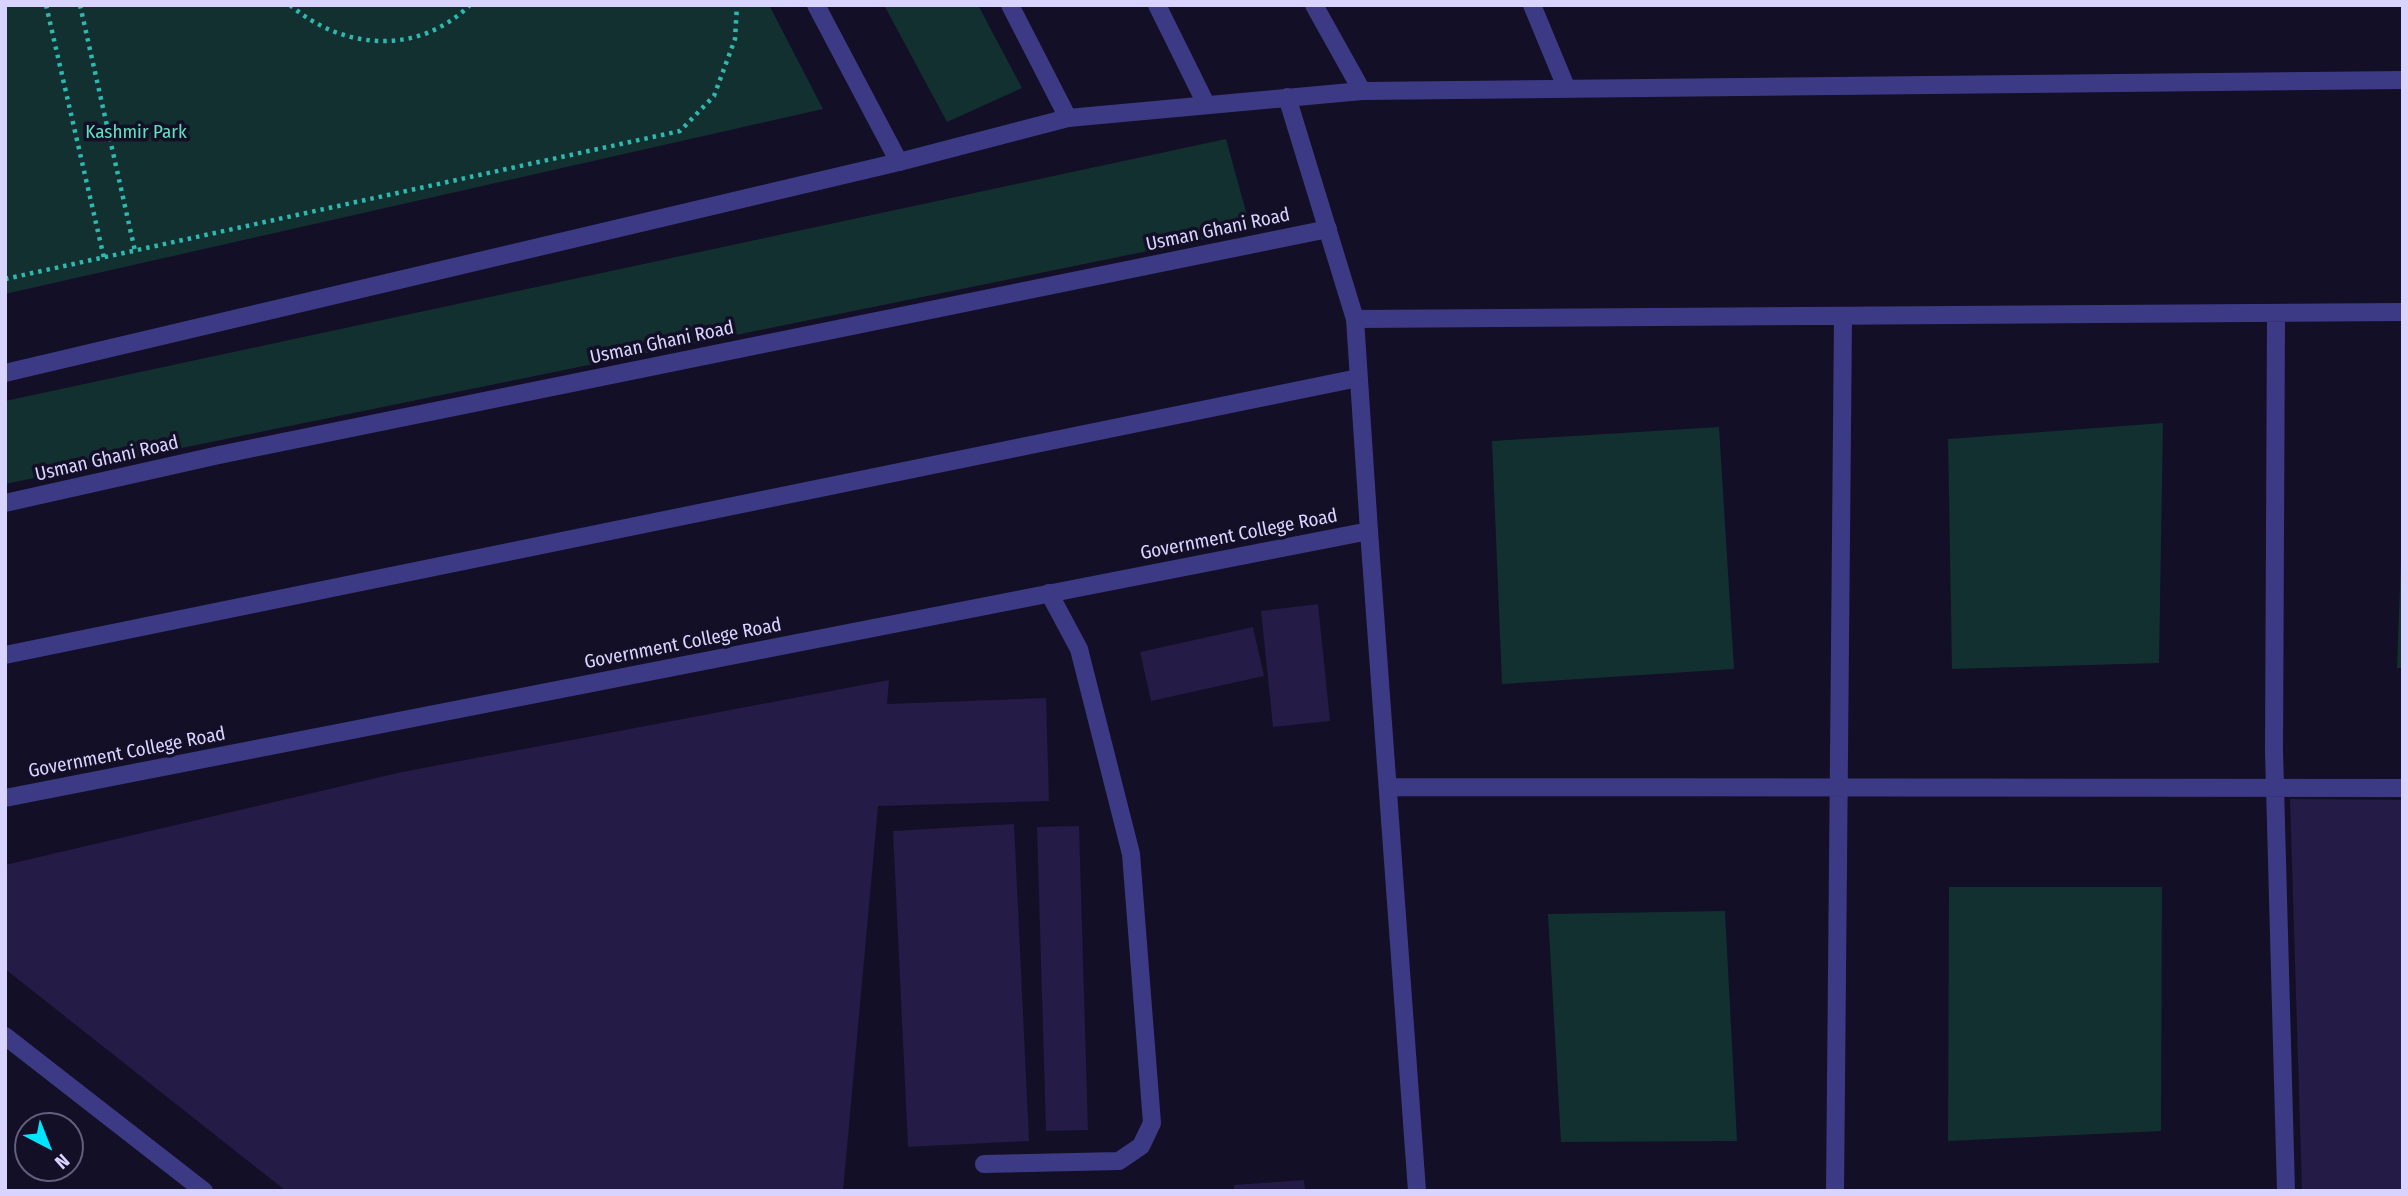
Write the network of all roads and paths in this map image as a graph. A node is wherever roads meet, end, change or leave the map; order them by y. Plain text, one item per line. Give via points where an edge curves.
1 (46, 5) edge
2 (80, 5) edge
3 (290, 5) edge
4 (470, 5) edge
5 (737, 5) edge
6 (816, 5) edge
7 (1010, 5) edge
8 (1157, 5) edge
9 (1314, 5) edge
10 (1532, 5) edge
11 (2403, 80) edge
12 (1566, 87) junction
13 (1362, 90) junction
14 (1287, 97) junction
15 (1206, 104) junction
16 (1069, 118) junction
17 (899, 162) junction
18 (1328, 229) junction
19 (135, 251) junction
20 (104, 258) junction
21 (5, 279) edge
22 (2403, 312) edge
23 (2276, 314) junction
24 (1843, 317) junction
25 (1355, 319) junction
26 (5, 373) edge
27 (1358, 378) junction
28 (5, 503) edge
29 (1369, 531) junction
30 (1049, 593) junction
31 (5, 655) edge
32 (1388, 787) junction
33 (1839, 787) junction
34 (2275, 788) junction
35 (2403, 788) edge
36 (5, 798) edge
37 (5, 1036) edge
38 (984, 1164) dead end
39 (204, 1191) edge
40 (1418, 1191) edge
41 (1835, 1191) edge
42 (2286, 1191) edge

1 - 20 path
2 - 19 path
3 - 4 path via 336,34 390,42 441,27
5 - 19 path via 735,39 714,96 680,131
6 - 17 street
7 - 16 street
8 - 15 street
9 - 13 street
10 - 12 street
11 - 12 street
12 - 13 street
13 - 14 street
14 - 15 street
14 - 18 street
15 - 16 street
16 - 17 street
17 - 26 street
18 - 25 street
18 - 28 street, Usman Ghani Road via 219,455
19 - 20 path
20 - 21 path
22 - 23 street
23 - 24 street
23 - 34 street
24 - 25 street
24 - 33 street
25 - 27 street
27 - 29 street
27 - 31 street
29 - 30 street, Government College Road
29 - 32 street
30 - 36 street, Government College Road
30 - 38 street via 1079,649 1130,854 1152,1123 1141,1146 1119,1161
32 - 33 street
32 - 40 street
33 - 34 street
33 - 41 street
34 - 35 street
34 - 42 street
37 - 39 street

